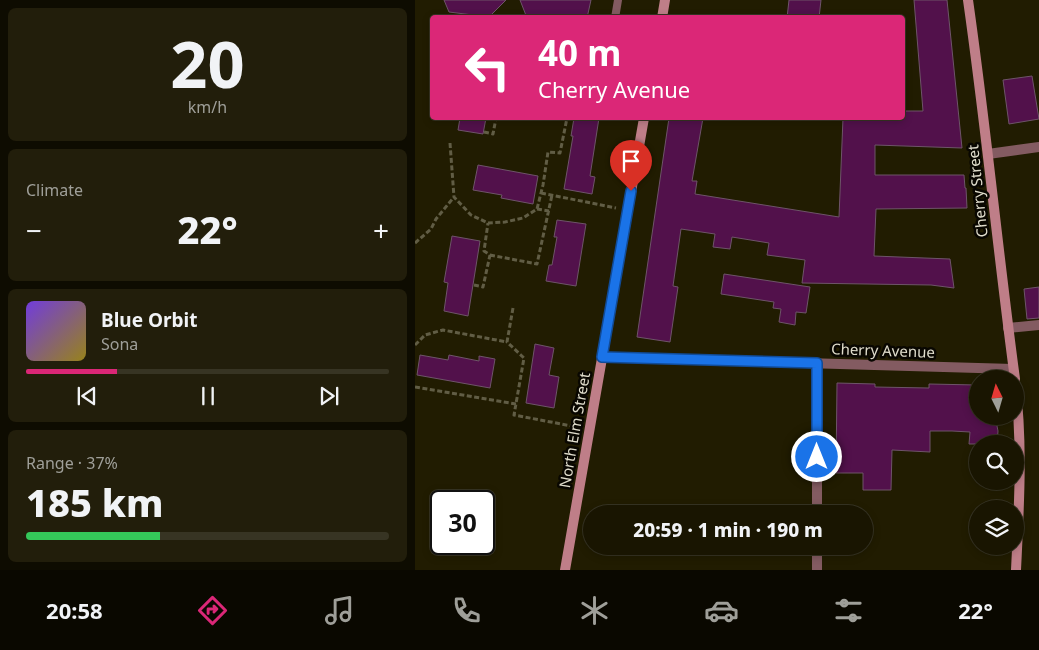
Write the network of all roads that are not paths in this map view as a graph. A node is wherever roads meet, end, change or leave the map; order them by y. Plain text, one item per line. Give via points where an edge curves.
1 (618, 0) edge
2 (665, 0) edge
3 (968, 0) edge
4 (616, 15) edge
5 (662, 15) edge
6 (644, 120) edge
7 (1039, 147) edge
8 (988, 154) junction
9 (1039, 325) edge
10 (1008, 328) junction
11 (602, 357) junction
12 (817, 363) junction
13 (1013, 370) edge
14 (969, 373) edge
15 (1019, 425) edge
16 (817, 505) edge
17 (817, 555) edge
18 (565, 570) edge
19 (817, 570) edge
20 (1016, 570) edge

1 - 4 lane
2 - 5 street
3 - 8 street, Cherry Street
6 - 11 street, North Elm Street
7 - 8 street
8 - 10 street, Cherry Street
9 - 10 street
10 - 13 street, Cherry Street
11 - 12 street, Cherry Avenue
11 - 18 street, North Elm Street
12 - 14 street, Cherry Avenue
12 - 16 street
15 - 20 street, Cherry Street
17 - 19 street

